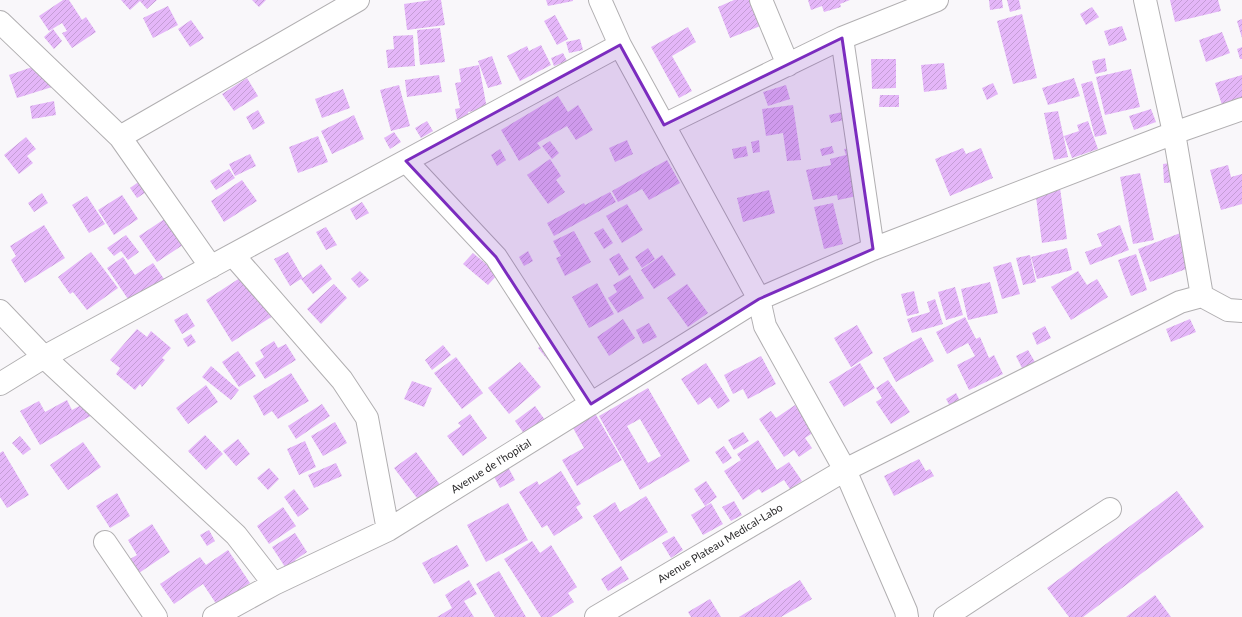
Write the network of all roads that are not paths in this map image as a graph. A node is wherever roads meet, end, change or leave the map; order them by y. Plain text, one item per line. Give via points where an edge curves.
1 (358, 0) edge
2 (600, 0) edge
3 (761, 0) edge
4 (938, 0) edge
5 (1145, 0) edge
6 (0, 22) edge
7 (842, 38) junction
8 (620, 45) junction
9 (788, 65) junction
10 (1242, 109) edge
11 (664, 125) junction
12 (1174, 133) junction
13 (120, 137) junction
14 (406, 161) junction
15 (873, 249) junction
16 (233, 255) junction
17 (211, 267) junction
18 (1202, 296) junction
19 (759, 299) junction
20 (0, 311) edge
21 (1242, 311) edge
22 (44, 357) junction
23 (0, 384) edge
24 (591, 404) junction
25 (845, 470) junction
26 (1110, 509) dead end
27 (388, 530) junction
28 (105, 542) dead end
29 (274, 584) junction
30 (156, 617) edge
31 (214, 617) edge
32 (596, 617) edge
33 (907, 617) edge
34 (945, 617) edge

1 - 13 street
2 - 8 street
3 - 9 street
4 - 7 street
5 - 12 street
6 - 13 street
7 - 9 street
7 - 15 street
8 - 11 street
8 - 14 street
9 - 11 street
10 - 12 street, Avenue de l'hopital
11 - 19 street
12 - 15 street, Avenue de l'hopital
12 - 18 street
13 - 17 street
14 - 16 street
14 - 24 street via 496,257
15 - 19 street, Avenue de l'hopital
16 - 17 street
16 - 27 street via 342,380 368,418
17 - 22 street
18 - 21 street via 1228,310
18 - 25 street, Avenue Plateau Medical-Labo via 1180,302
19 - 24 street, Avenue de l'hopital
19 - 25 street via 765,326
20 - 22 street
22 - 23 street
22 - 29 street via 236,535
24 - 27 street, Avenue de l'hopital
25 - 32 street, Avenue Plateau Medical-Labo
25 - 33 street
26 - 34 street
27 - 29 street, Avenue de l'hopital
28 - 30 street
29 - 31 street, Avenue de l'hopital

